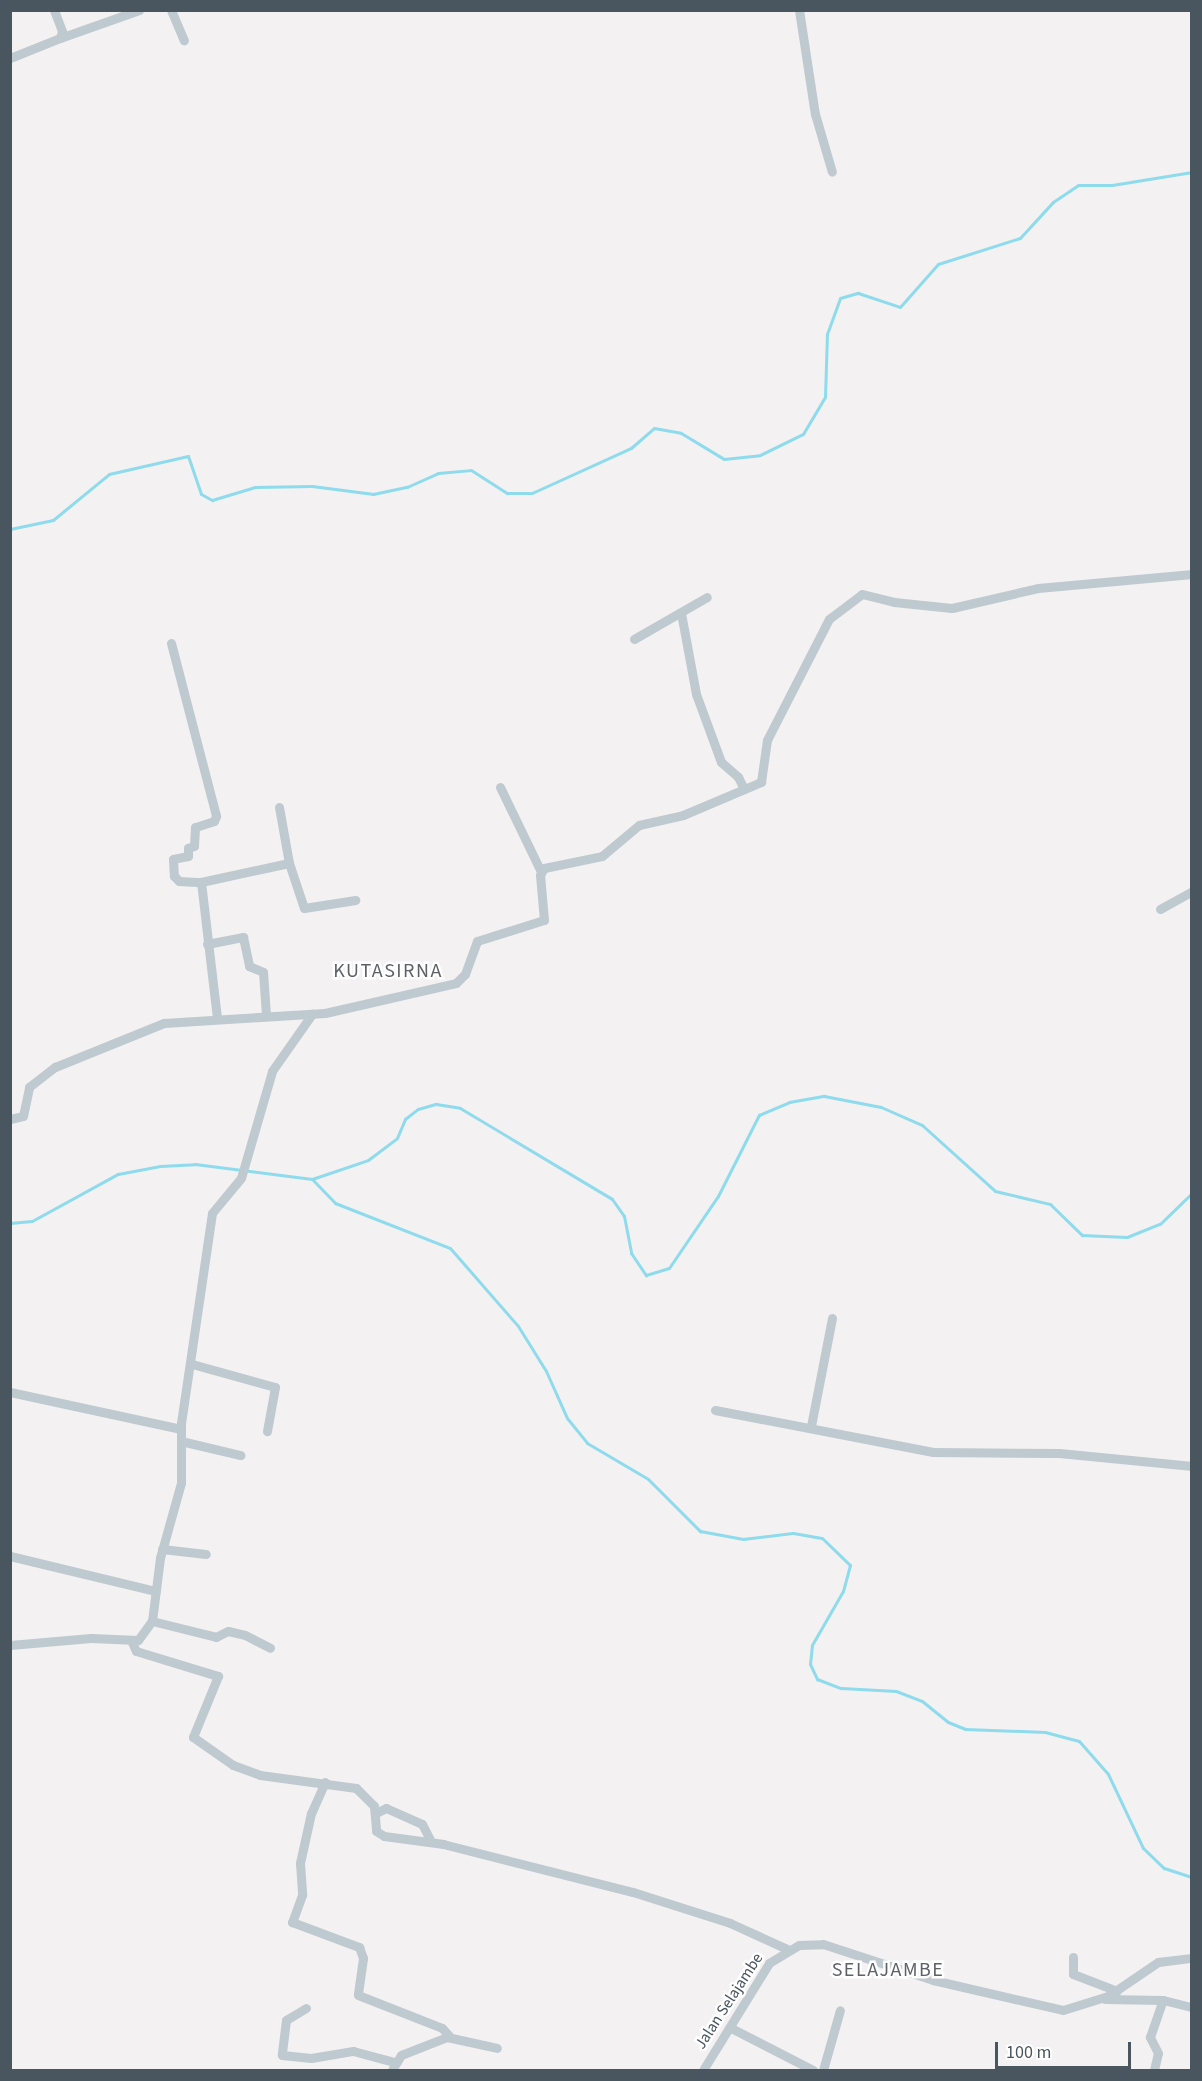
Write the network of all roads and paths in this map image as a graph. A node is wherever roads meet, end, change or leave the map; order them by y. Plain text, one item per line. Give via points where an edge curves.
1 (54, 10) edge
2 (139, 10) edge
3 (171, 10) edge
4 (799, 10) edge
5 (60, 38) junction
6 (184, 40) dead end
7 (10, 58) edge
8 (832, 172) dead end
9 (1191, 574) edge
10 (707, 597) dead end
11 (681, 613) junction
12 (634, 639) dead end
13 (171, 643) dead end
14 (500, 787) dead end
15 (744, 789) junction
16 (279, 807) dead end
17 (289, 864) junction
18 (541, 872) junction
19 (201, 882) junction
20 (1191, 891) edge
21 (355, 900) dead end
22 (1160, 909) dead end
23 (207, 944) junction
24 (312, 1014) junction
25 (266, 1015) junction
26 (217, 1018) junction
27 (10, 1119) edge
28 (832, 1318) dead end
29 (192, 1364) junction
30 (10, 1392) edge
31 (715, 1410) dead end
32 (811, 1426) junction
33 (181, 1429) junction
34 (267, 1431) dead end
35 (184, 1442) junction
36 (240, 1455) dead end
37 (1191, 1466) edge
38 (162, 1549) junction
39 (206, 1554) dead end
40 (10, 1556) edge
41 (156, 1591) junction
42 (152, 1621) junction
43 (131, 1640) junction
44 (10, 1646) edge
45 (270, 1648) dead end
46 (325, 1782) junction
47 (378, 1812) junction
48 (431, 1842) junction
49 (787, 1949) junction
50 (1073, 1956) dead end
51 (1191, 1958) edge
52 (1117, 1991) junction
53 (1103, 1999) junction
54 (1163, 2000) junction
55 (1191, 2007) edge
56 (306, 2008) dead end
57 (840, 2010) dead end
58 (731, 2028) junction
59 (450, 2037) junction
60 (497, 2048) dead end
61 (393, 2066) edge
62 (703, 2070) edge
63 (813, 2070) edge
64 (823, 2070) edge
65 (1154, 2070) edge

1 - 5 street via 62,31
2 - 5 street
3 - 6 street
4 - 8 street via 815,114
5 - 7 street
9 - 15 street via 1038,588 946,608 862,594 829,619 764,746 763,779
10 - 11 street
11 - 12 street
11 - 15 street via 696,694 721,762
13 - 19 street via 216,816 214,821 195,827 194,846 188,848 188,856 173,859 174,876 179,881
14 - 18 street
15 - 18 street via 676,817 639,825 602,856 550,865
16 - 17 street
17 - 19 street
17 - 21 street via 304,908
18 - 24 street via 544,920 477,941 465,974 456,983
19 - 23 street
20 - 22 street
23 - 25 street via 243,937 249,966 263,972
23 - 26 street
24 - 25 street
24 - 29 street via 272,1071 241,1178 212,1213
25 - 26 street
26 - 27 street via 164,1023 76,1056 34,1082 26,1093 25,1113
28 - 32 street
29 - 33 street
29 - 34 street via 275,1387
30 - 33 street
31 - 32 street
32 - 37 street via 933,1452 1059,1453
33 - 35 street
35 - 36 street
35 - 38 street via 181,1483
38 - 39 street
38 - 41 street
40 - 41 street
41 - 42 street
42 - 43 street via 143,1637
42 - 45 street via 216,1637 228,1632 245,1635
43 - 44 street via 91,1638
43 - 46 street via 136,1651 218,1676 192,1734 196,1740 233,1765 260,1774
46 - 47 street via 356,1788
46 - 59 street via 311,1814 300,1863 302,1895 292,1923 359,1947 363,1958 358,1995 442,2028
47 - 48 street via 393,1810 422,1824
47 - 48 street via 378,1833
48 - 49 street via 655,1898
49 - 53 street, Jalan Selajambe via 823,1944 939,1982 1057,2010
49 - 58 street, Jalan Selajambe via 770,1963
50 - 52 street via 1072,1974
51 - 52 street, Jalan Selajambe via 1155,1964
52 - 53 street, Jalan Selajambe
53 - 54 street
54 - 55 street
54 - 65 street via 1150,2037 1158,2053
56 - 61 street via 286,2020 282,2055 311,2058 353,2051
57 - 64 street
58 - 62 street, Jalan Selajambe
58 - 63 street
59 - 60 street
59 - 61 street via 408,2051

